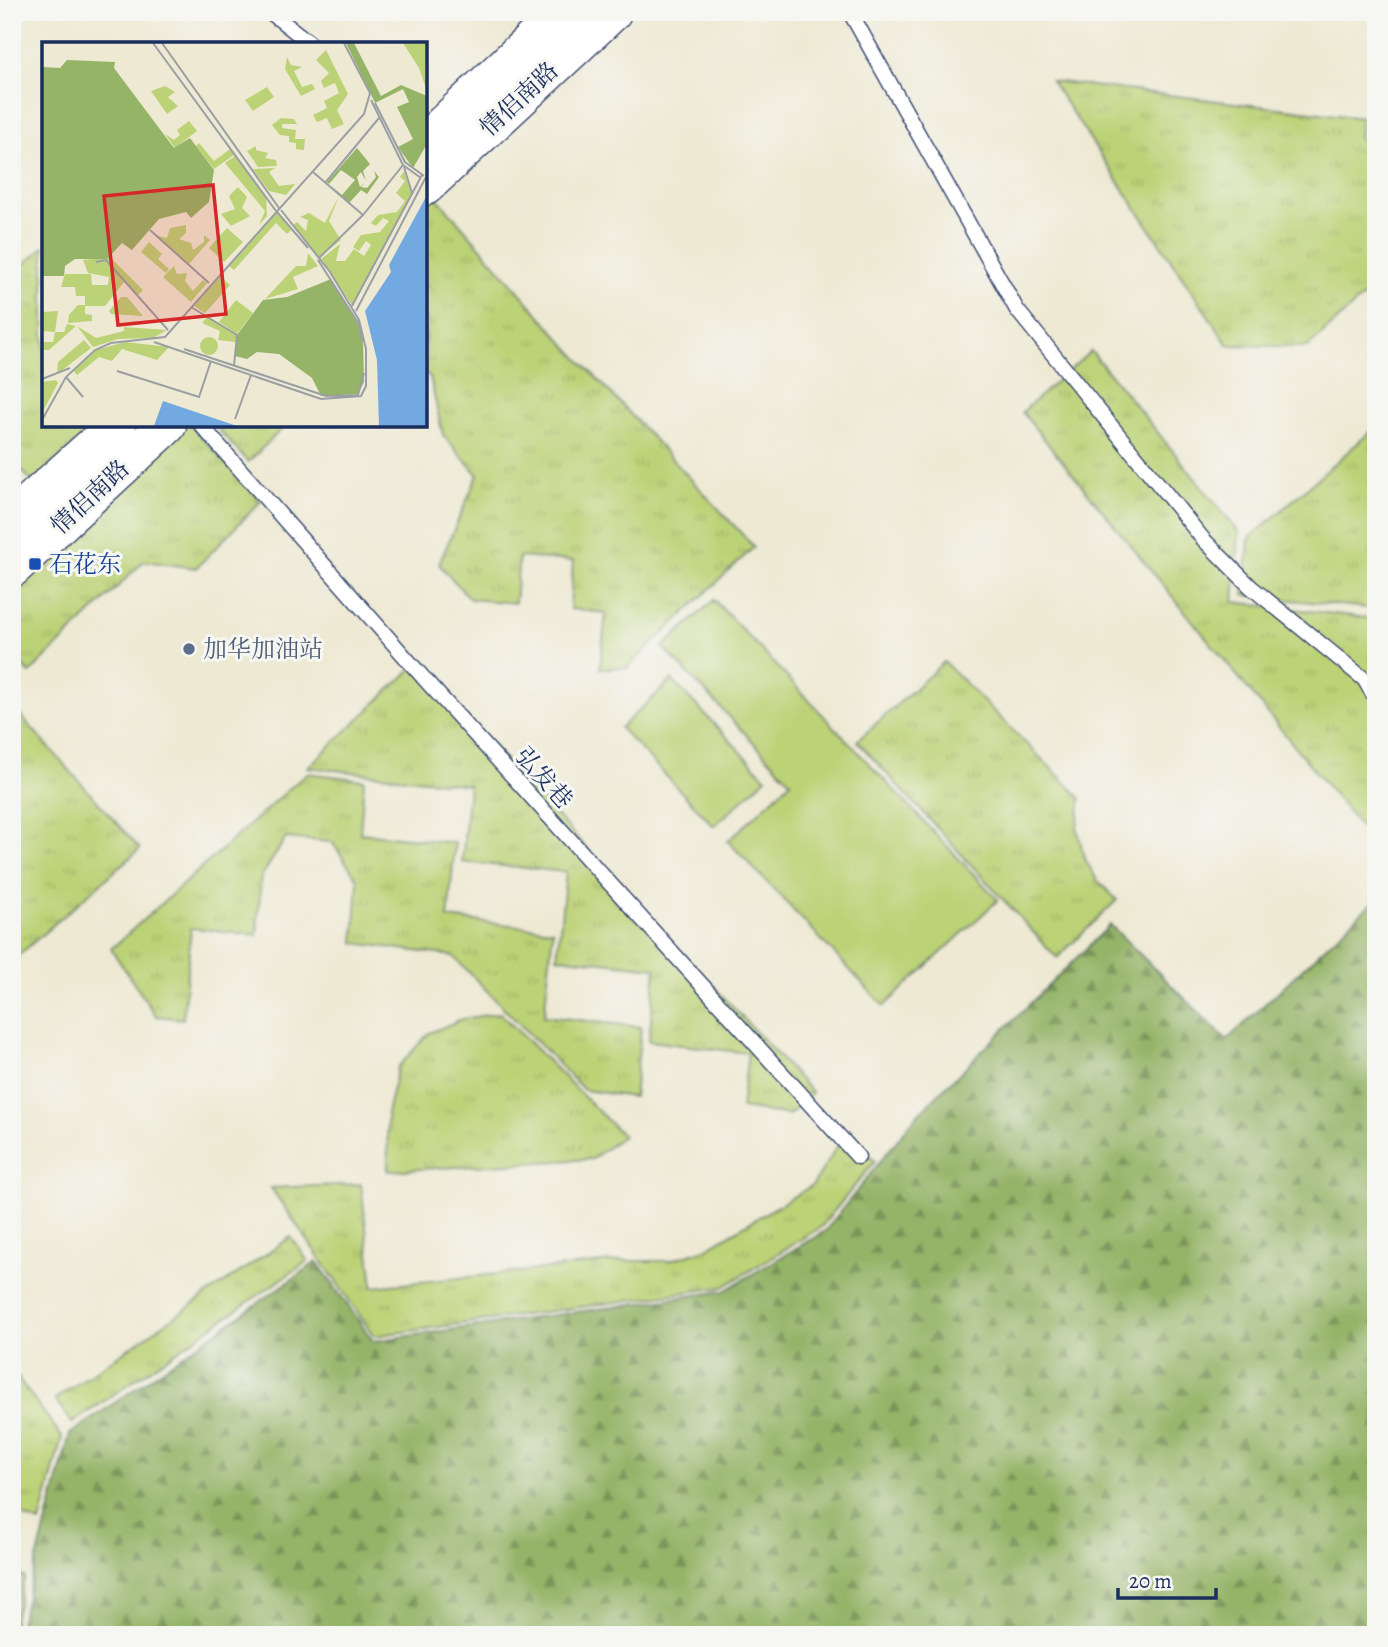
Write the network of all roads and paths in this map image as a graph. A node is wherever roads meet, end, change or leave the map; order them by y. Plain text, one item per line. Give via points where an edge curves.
1 (270, 12) edge
2 (562, 12) edge
3 (612, 12) edge
4 (850, 12) edge
5 (308, 42) edge
6 (428, 136) edge
7 (427, 184) edge
8 (115, 427) edge
9 (165, 427) edge
10 (203, 427) edge
11 (12, 519) edge
12 (12, 568) edge
13 (1376, 699) edge
14 (858, 1157) dead end

1 - 5 lane
2 - 6 highway, 情侣南路
3 - 7 highway, 情侣南路
4 - 13 lane via 1017,310 1203,539 1251,587 1364,679
8 - 11 highway, 情侣南路
9 - 12 highway, 情侣南路
10 - 14 lane, 弘发巷

